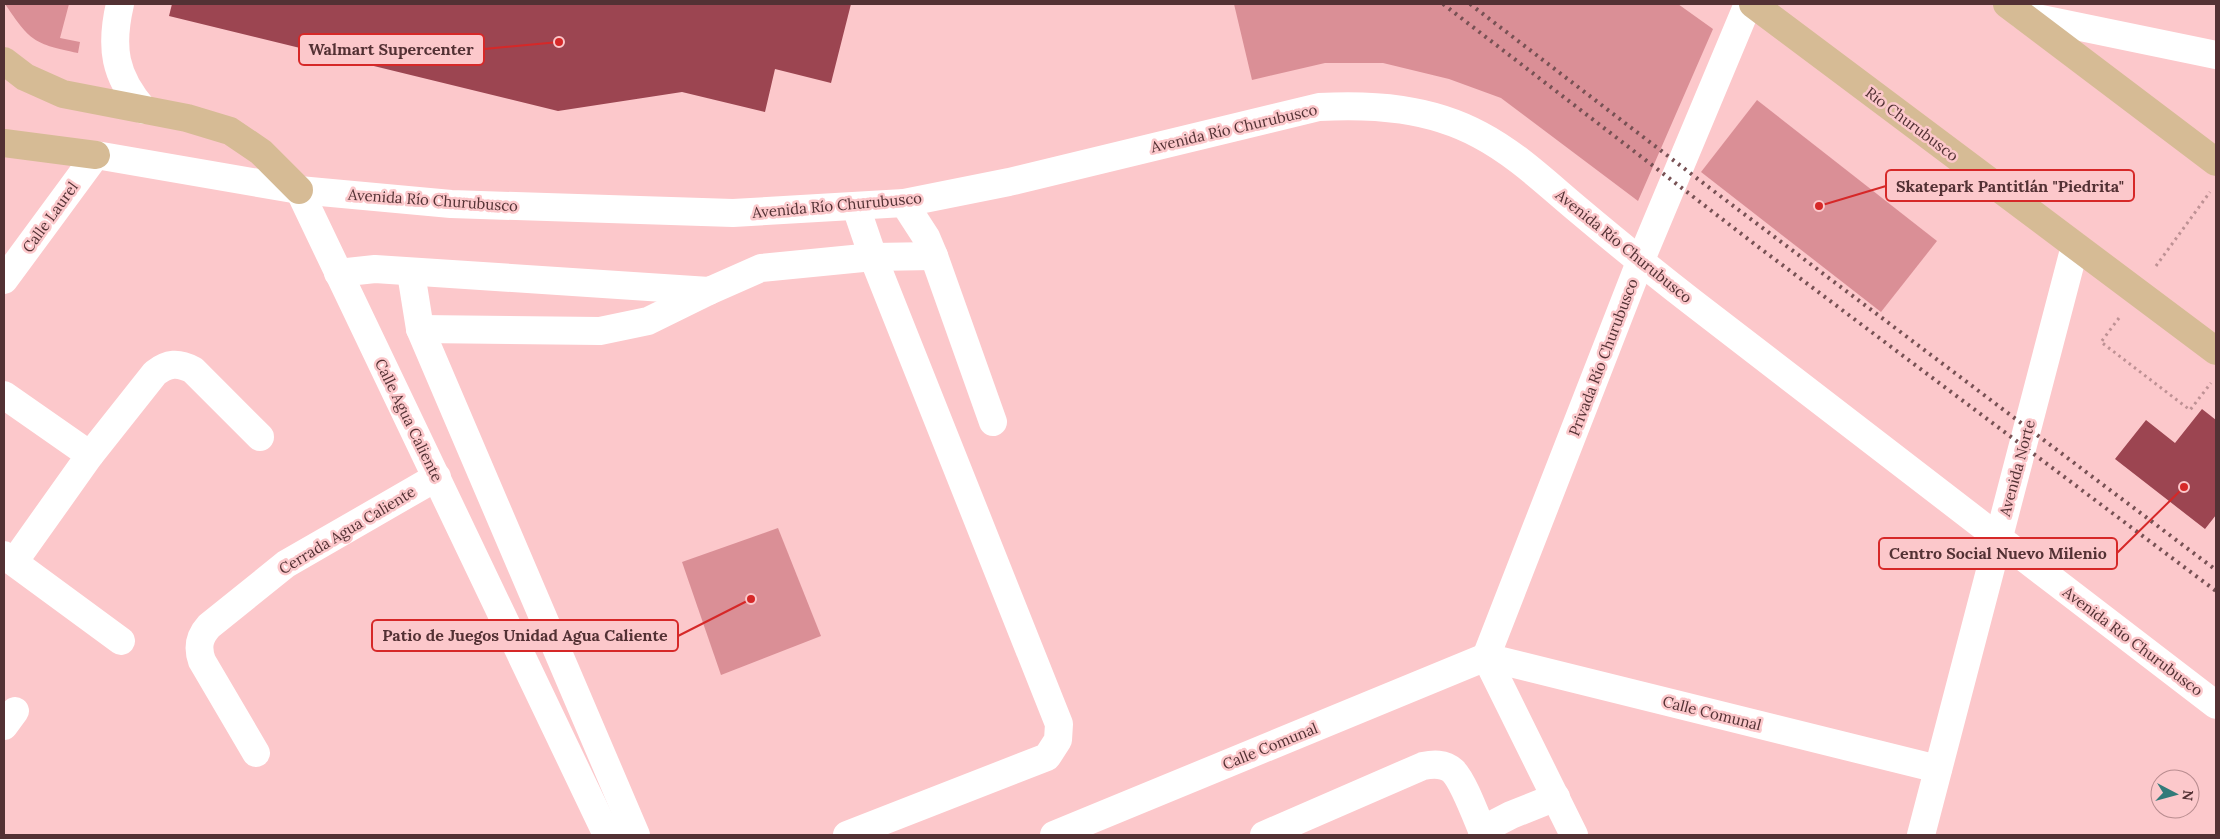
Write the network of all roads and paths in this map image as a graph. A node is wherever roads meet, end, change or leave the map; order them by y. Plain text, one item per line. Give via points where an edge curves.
1 (120, 4) edge
2 (1748, 4) edge
3 (1753, 4) edge
4 (2015, 9) edge
5 (2216, 55) edge
6 (4, 60) edge
7 (144, 110) junction
8 (4, 143) edge
9 (96, 155) junction
10 (2216, 162) edge
11 (299, 190) junction
12 (2210, 192) dead end
13 (904, 203) junction
14 (856, 207) junction
15 (2074, 246) junction
16 (934, 256) junction
17 (873, 258) junction
18 (1640, 262) junction
19 (2153, 271) dead end
20 (338, 273) junction
21 (411, 273) junction
22 (4, 280) edge
23 (709, 291) junction
24 (2124, 310) dead end
25 (420, 329) junction
26 (2216, 351) edge
27 (2216, 377) edge
28 (4, 395) edge
29 (993, 422) dead end
30 (260, 437) dead end
31 (90, 455) junction
32 (437, 477) junction
33 (1998, 538) junction
34 (9, 559) edge
35 (121, 641) dead end
36 (1486, 658) junction
37 (2216, 704) edge
38 (256, 753) dead end
39 (1938, 769) junction
40 (1556, 797) junction
41 (1483, 833) edge
42 (607, 835) edge
43 (636, 835) edge
44 (847, 835) edge
45 (1054, 835) edge
46 (1264, 835) edge
47 (1574, 835) edge
48 (1921, 835) edge

1 - 7 street via 114,30 119,71 129,94
2 - 18 street, Privada Río Churubusco
3 - 15 main road, Río Churubusco
4 - 5 street
4 - 10 main road
6 - 7 main road via 25,77 63,94
7 - 11 main road via 230,131 261,152
8 - 9 main road
9 - 11 street
9 - 22 street, Calle Laurel
11 - 14 street, Avenida Río Churubusco via 451,204 723,213
11 - 20 street, Calle Agua Caliente
12 - 19 path
13 - 14 street, Avenida Río Churubusco
13 - 16 street
13 - 18 street, Avenida Río Churubusco via 1009,182 1310,109 1354,105 1388,107 1451,122 1504,149
14 - 17 street
15 - 26 main road, Río Churubusco
15 - 33 street, Avenida Norte
16 - 17 street
16 - 29 street
17 - 23 street via 761,268
17 - 44 street via 1059,724 1058,740 1048,757
18 - 33 street, Avenida Río Churubusco
18 - 36 street, Privada Río Churubusco
20 - 21 street via 375,269
20 - 32 street, Calle Agua Caliente
21 - 23 street
21 - 25 street
23 - 25 street via 648,321 600,331
24 - 27 path via 2101,342 2190,410
25 - 43 street
28 - 31 street
30 - 31 street via 193,370 173,364 163,366 155,373
31 - 34 street
32 - 38 street, Cerrada Agua Caliente via 286,564 203,634 199,642 202,661
32 - 42 street, Calle Agua Caliente
33 - 37 street, Avenida Río Churubusco
33 - 39 street, Avenida Norte
34 - 35 street
36 - 39 street, Calle Comunal
36 - 40 street
36 - 45 street, Calle Comunal
39 - 48 street, Avenida Norte
40 - 41 street via 1511,815
40 - 47 street
41 - 46 street via 1459,780 1452,771 1433,764

